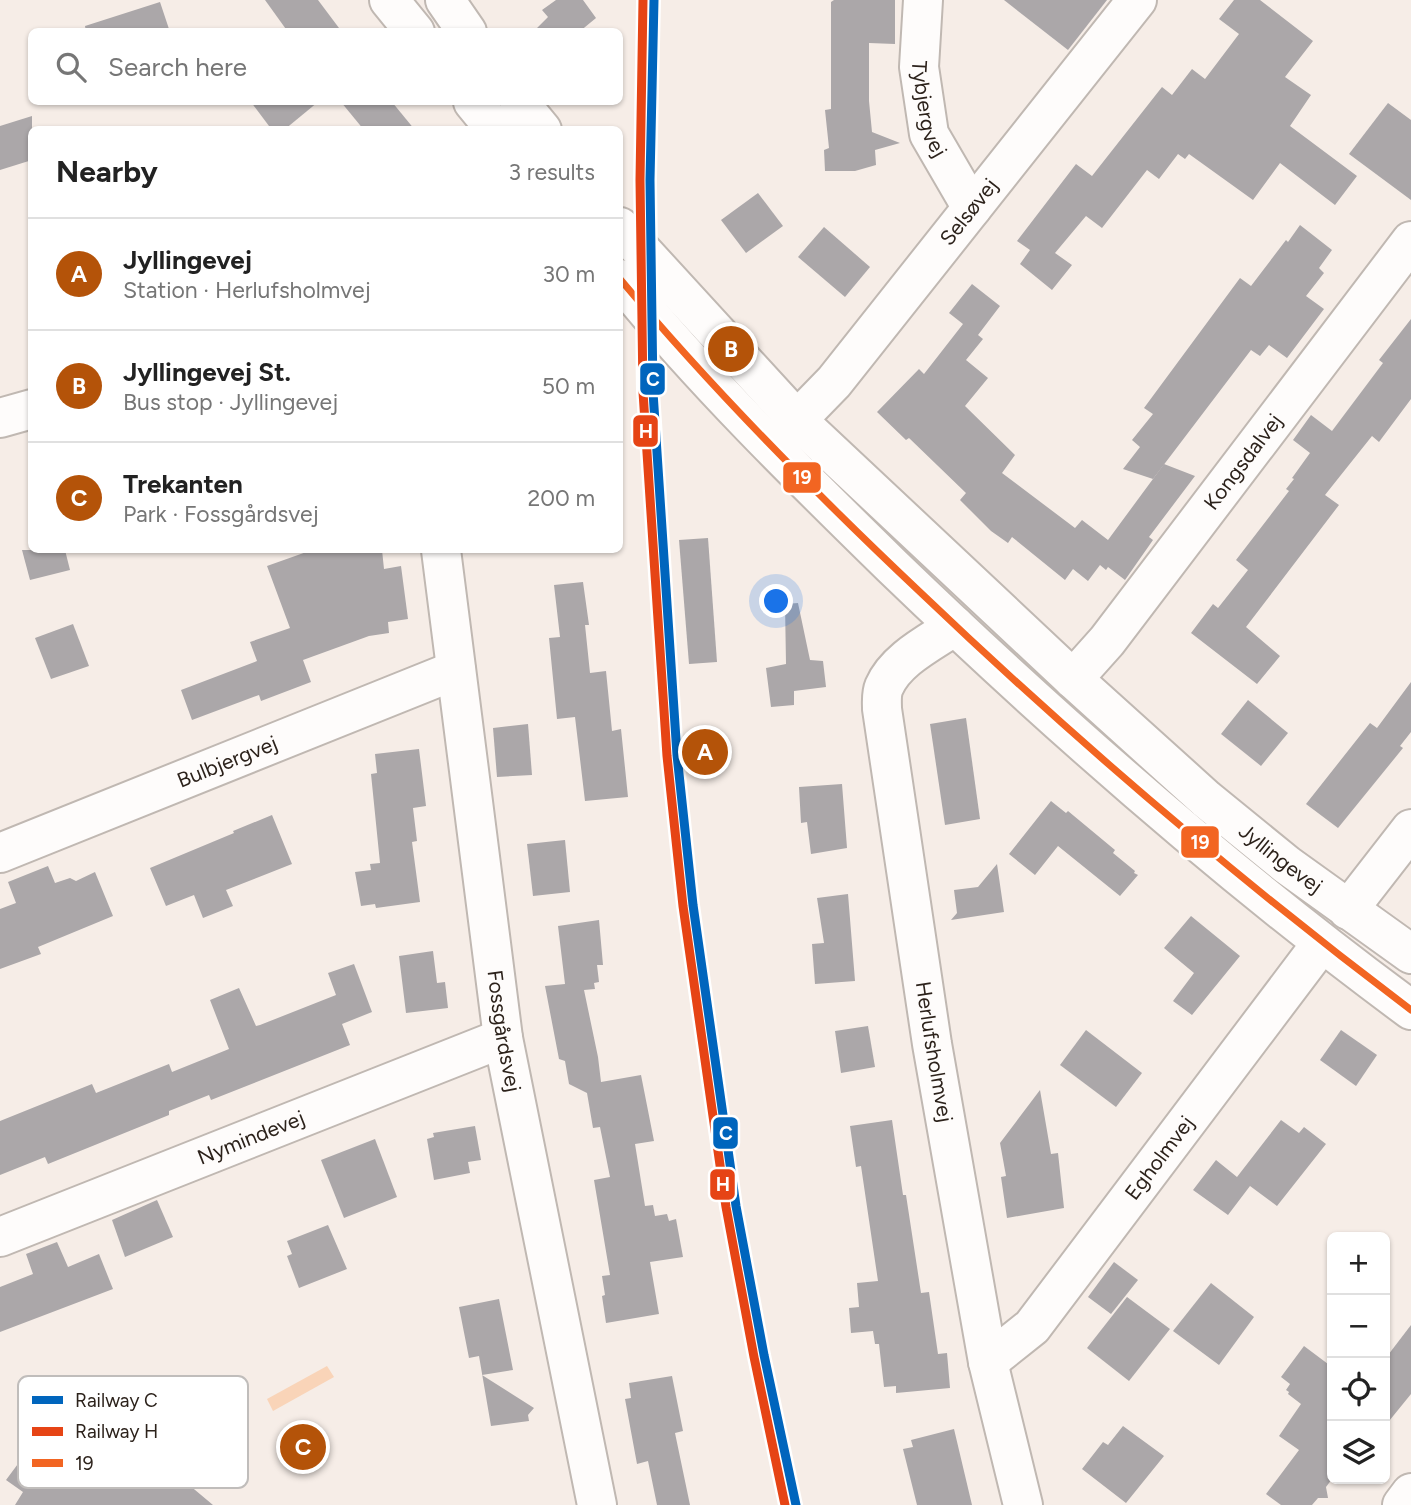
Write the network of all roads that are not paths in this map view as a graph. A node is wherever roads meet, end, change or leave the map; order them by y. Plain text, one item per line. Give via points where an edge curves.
1 (389, 0) edge
2 (445, 0) edge
3 (923, 0) edge
4 (1137, 0) edge
5 (412, 28) edge
6 (464, 28) edge
7 (475, 105) edge
8 (521, 105) edge
9 (493, 126) edge
10 (539, 126) edge
11 (972, 208) junction
12 (623, 230) edge
13 (1411, 241) edge
14 (623, 282) edge
15 (28, 411) edge
16 (0, 418) edge
17 (797, 420) junction
18 (441, 553) edge
19 (955, 626) junction
20 (456, 670) junction
21 (1073, 679) junction
22 (1411, 829) edge
23 (0, 853) edge
24 (1348, 910) junction
25 (1321, 944) junction
26 (1411, 954) edge
27 (1411, 1010) edge
28 (503, 1038) junction
29 (0, 1237) edge
30 (988, 1362) junction
31 (1411, 1493) edge
32 (597, 1505) edge
33 (1023, 1505) edge
34 (1402, 1505) edge

1 - 5 street
2 - 6 street
3 - 11 street, Tybjergvej via 919,66 929,134
4 - 11 street, Selsøvej
7 - 9 street
8 - 10 street
11 - 17 street, Selsøvej via 834,382
12 - 17 street, Jyllingevej
13 - 21 street, Kongsdalvej via 1107,641
14 - 19 street, Jyllingevej via 742,416
15 - 16 street
17 - 21 street, Jyllingevej
18 - 20 street, Fossgårdsvej
19 - 25 street, Jyllingevej via 1111,767
19 - 30 street, Herlufsholmvej via 892,673 883,690 882,709 932,1044
20 - 23 street, Bulbjergvej
20 - 28 street, Fossgårdsvej
21 - 24 street, Jyllingevej via 1206,799
22 - 24 street
24 - 26 street, Jyllingevej
25 - 27 street, Jyllingevej
25 - 30 street, Egholmvej via 1032,1327
28 - 29 street, Nymindevej
28 - 32 street, Fossgårdsvej
30 - 33 street, Herlufsholmvej
31 - 34 street

